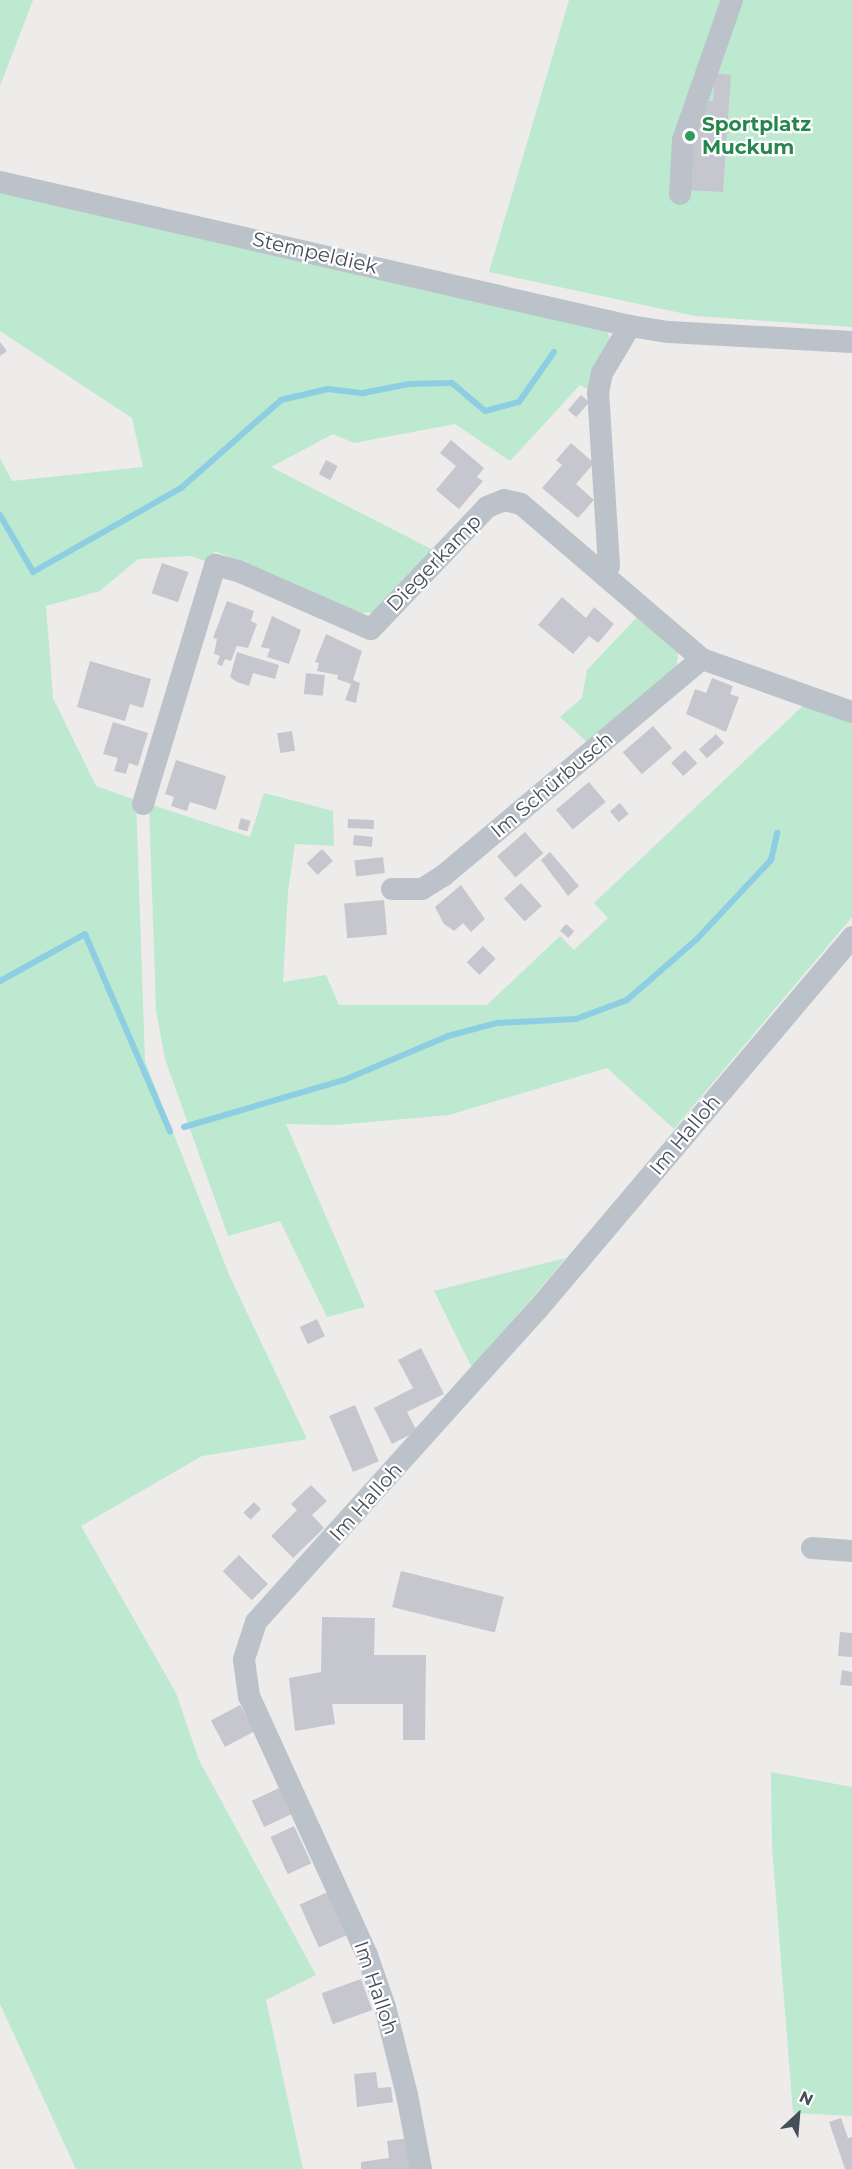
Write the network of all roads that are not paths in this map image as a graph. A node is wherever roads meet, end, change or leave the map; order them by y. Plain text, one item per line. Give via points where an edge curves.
1 (732, 0) edge
2 (0, 182) edge
3 (680, 194) dead end
4 (630, 326) junction
5 (852, 342) edge
6 (604, 575) junction
7 (702, 659) junction
8 (852, 711) edge
9 (142, 804) dead end
10 (392, 889) dead end
11 (852, 937) edge
12 (812, 1548) dead end
13 (852, 1551) edge
14 (421, 2169) edge

1 - 3 street via 683,140
2 - 4 street, Stempeldiek
4 - 5 street, Stempeldiek via 692,334
4 - 6 street via 602,373 598,393 609,566
6 - 7 street, Diegerkamp
6 - 9 street, Diegerkamp via 521,504 504,500 487,507 371,629 238,571 215,565
7 - 8 street, Diegerkamp
7 - 10 street, Im Schürbusch via 443,876 422,889
11 - 14 street, Im Halloh via 538,1309 256,1622 244,1659 249,1696 367,1955 408,2095
12 - 13 street

